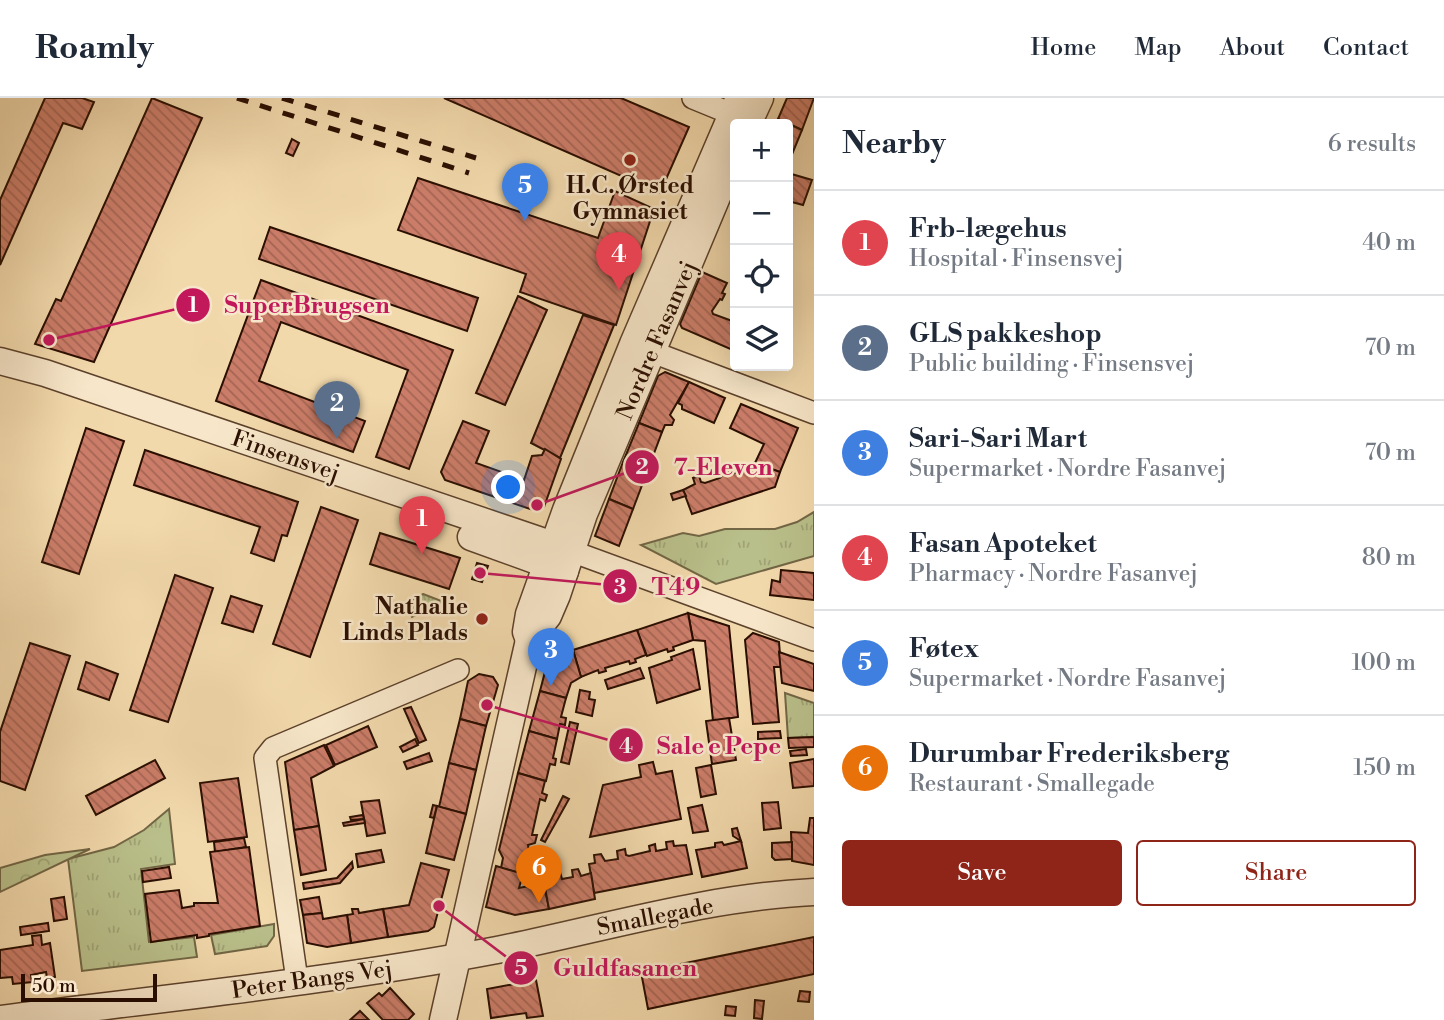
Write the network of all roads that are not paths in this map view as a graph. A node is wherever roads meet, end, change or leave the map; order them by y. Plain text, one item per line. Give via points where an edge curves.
1 (694, 98) edge
2 (746, 111) edge
3 (730, 164) edge
4 (642, 348) junction
5 (7, 371) edge
6 (814, 412) edge
7 (559, 557) junction
8 (814, 640) edge
9 (458, 670) dead end
10 (814, 892) edge
11 (457, 957) junction
12 (297, 981) junction
13 (0, 1019) edge
14 (443, 1020) edge

1 - 2 street
2 - 4 street, Nordre Fasanvej
3 - 4 street, Nordre Fasanvej
4 - 6 street
4 - 7 street, Nordre Fasanvej via 584,514
5 - 7 street, Finsensvej via 46,373 172,424
7 - 8 street
7 - 11 street, Nordre Fasanvej via 548,616 529,640
9 - 12 street via 272,748 265,758
10 - 11 street, Smallegade via 706,906
11 - 12 street, Peter Bangs Vej
11 - 14 street, Nordre Fasanvej
12 - 13 street, Peter Bangs Vej

